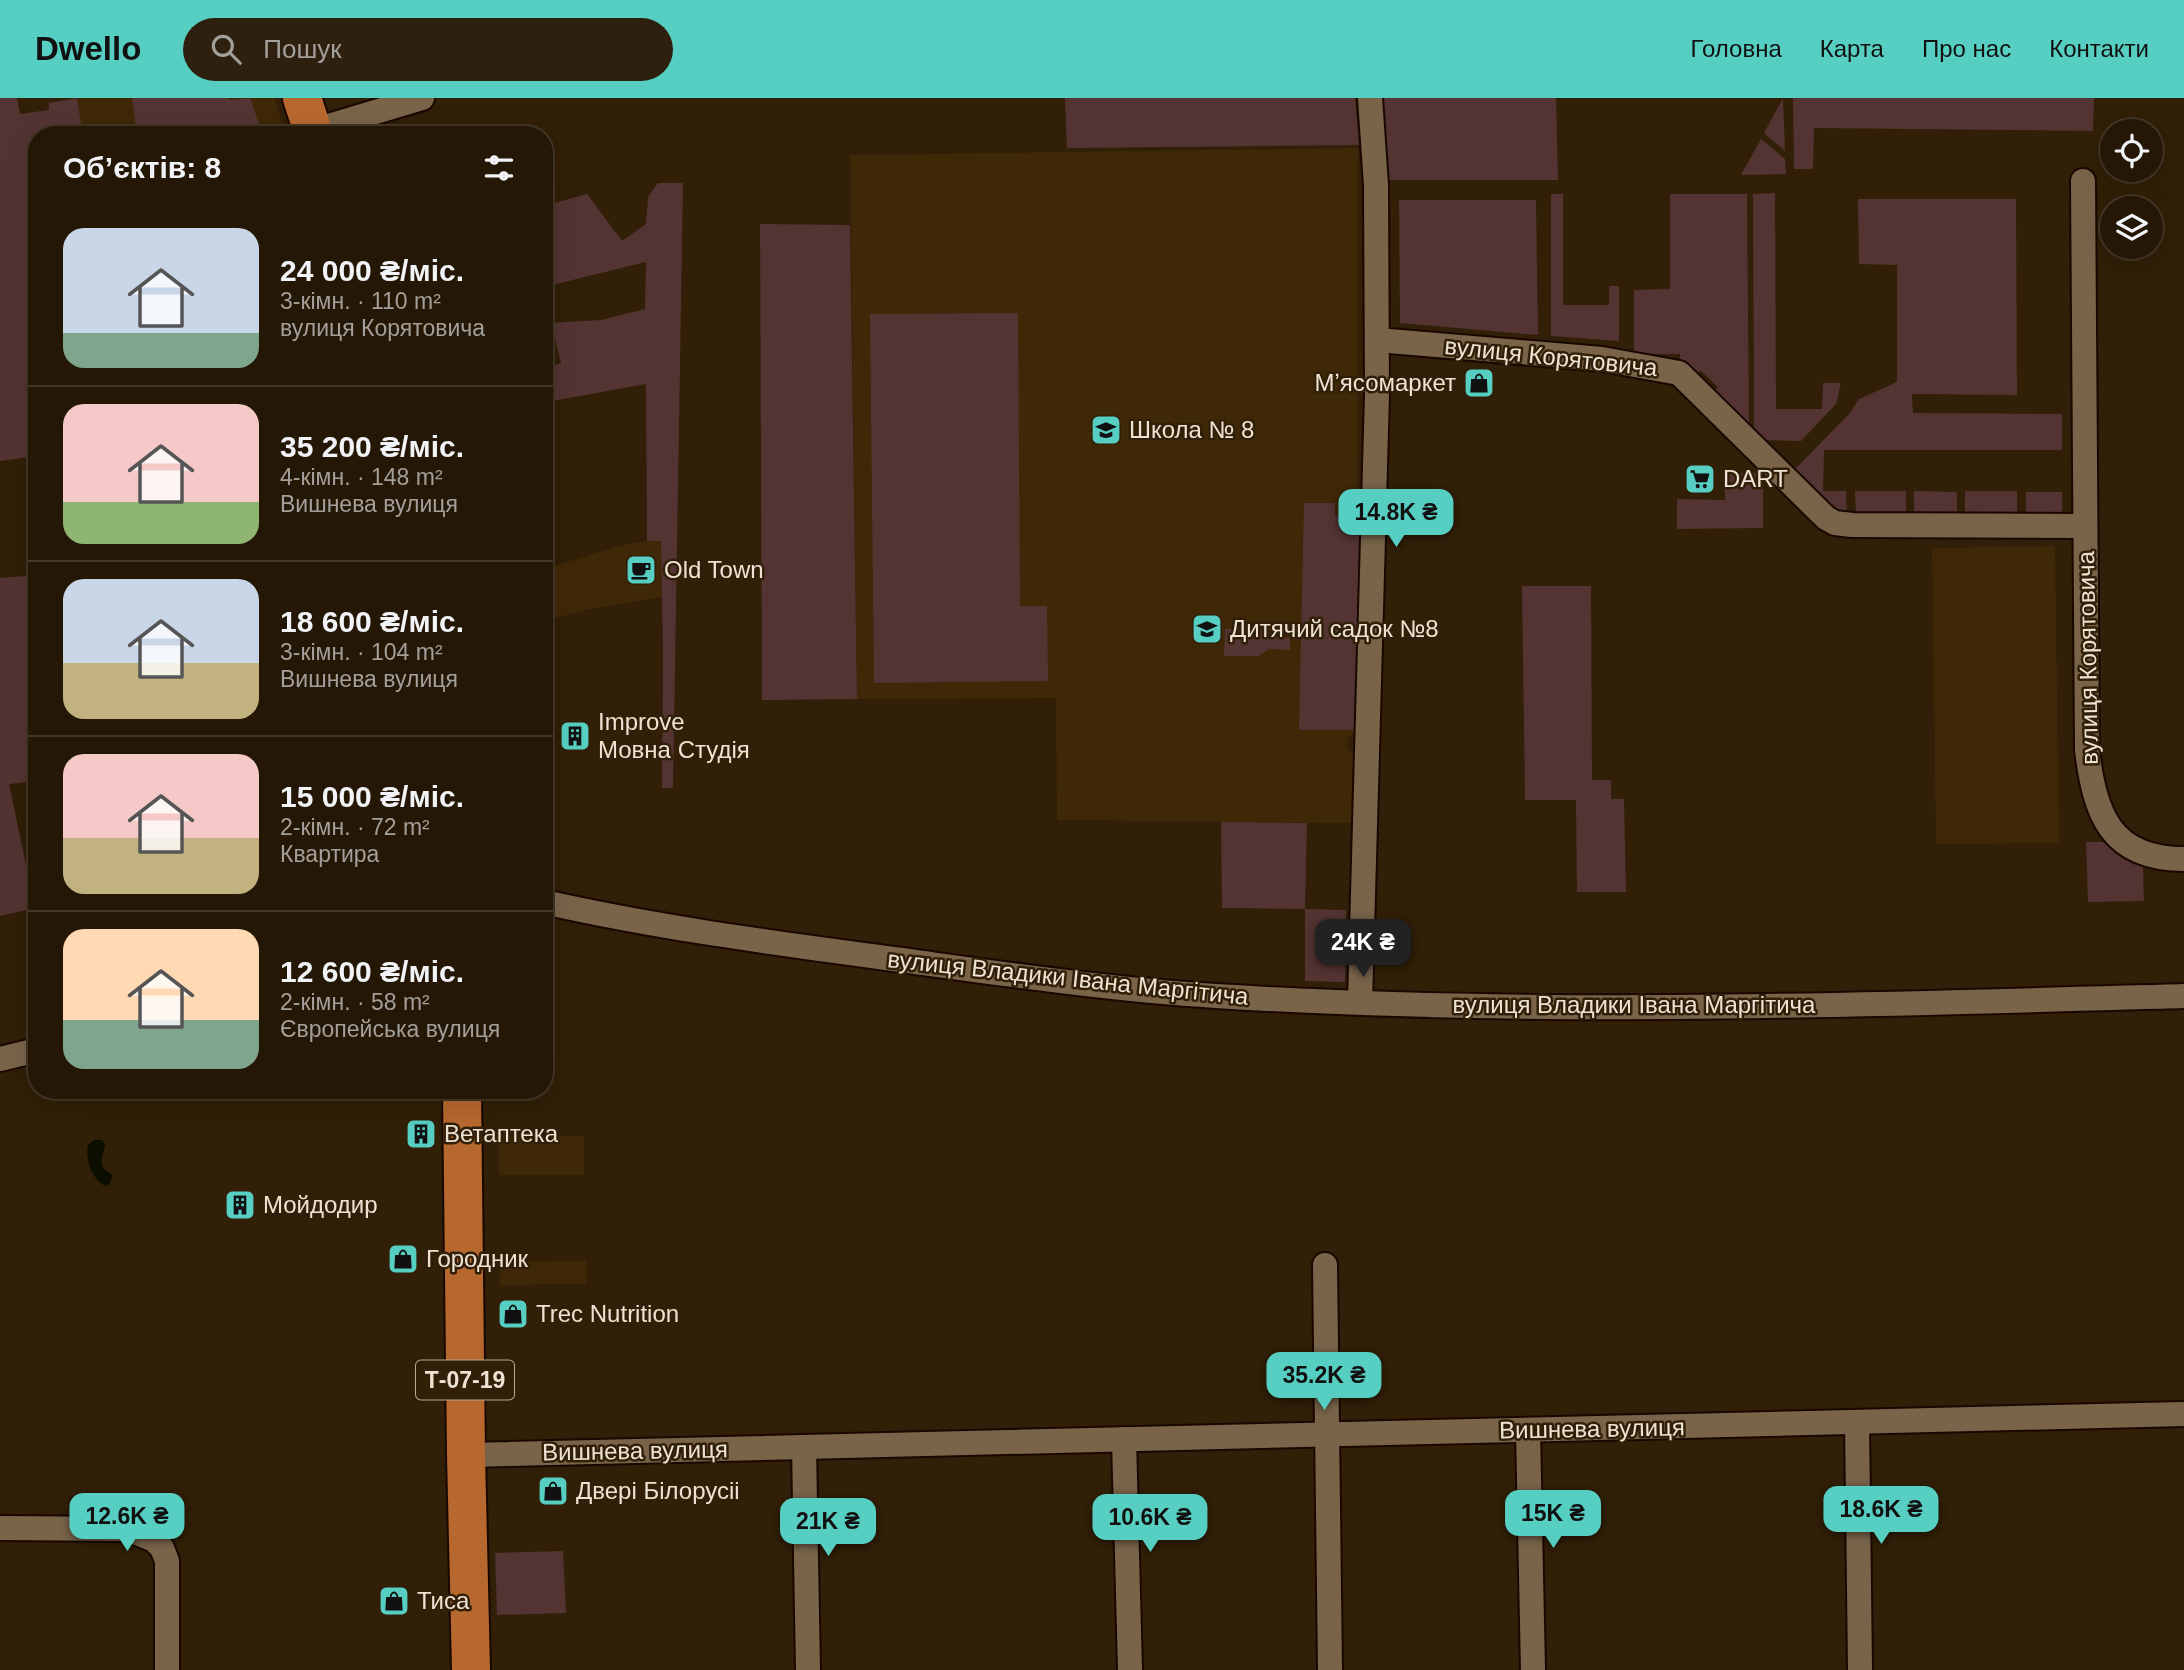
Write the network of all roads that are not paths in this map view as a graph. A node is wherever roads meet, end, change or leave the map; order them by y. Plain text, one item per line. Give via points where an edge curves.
1 (422, 98) edge
2 (1370, 98) edge
3 (309, 121) edge
4 (2083, 181) dead end
5 (1377, 340) junction
6 (2085, 527) junction
7 (2184, 859) edge
8 (553, 904) edge
9 (2184, 996) edge
10 (1360, 1002) junction
11 (28, 1053) edge
12 (0, 1059) edge
13 (462, 1099) edge
14 (1325, 1265) dead end
15 (2184, 1414) edge
16 (1857, 1422) junction
17 (1528, 1430) junction
18 (1328, 1435) junction
19 (1124, 1439) junction
20 (804, 1447) junction
21 (466, 1455) junction
22 (0, 1528) edge
23 (167, 1670) edge
24 (471, 1670) edge
25 (807, 1670) edge
26 (1130, 1670) edge
27 (1330, 1670) edge
28 (1533, 1670) edge
29 (1860, 1670) edge

1 - 3 street
2 - 5 street
4 - 6 street, вулиця Корятовича
5 - 6 street, вулиця Корятовича via 1602,359 1679,373 1835,523
5 - 10 street
6 - 7 street, вулиця Корятовича via 2087,750 2096,804 2120,840 2134,850
8 - 10 street, вулиця Владики Івана Маргітича via 710,934 1088,984 1227,997
9 - 10 street, вулиця Владики Івана Маргітича via 1675,1007
11 - 12 street
13 - 21 main road, Т-07-19
14 - 18 street
15 - 16 street, Вишнева вулиця
16 - 17 street, Вишнева вулиця
16 - 29 street
17 - 18 street, Вишнева вулиця
17 - 28 street
18 - 19 street, Вишнева вулиця
18 - 27 street
19 - 20 street, Вишнева вулиця
19 - 26 street
20 - 21 street, Вишнева вулиця
20 - 25 street
21 - 24 main road, Т-07-19
22 - 23 street via 127,1529 154,1540 167,1561

